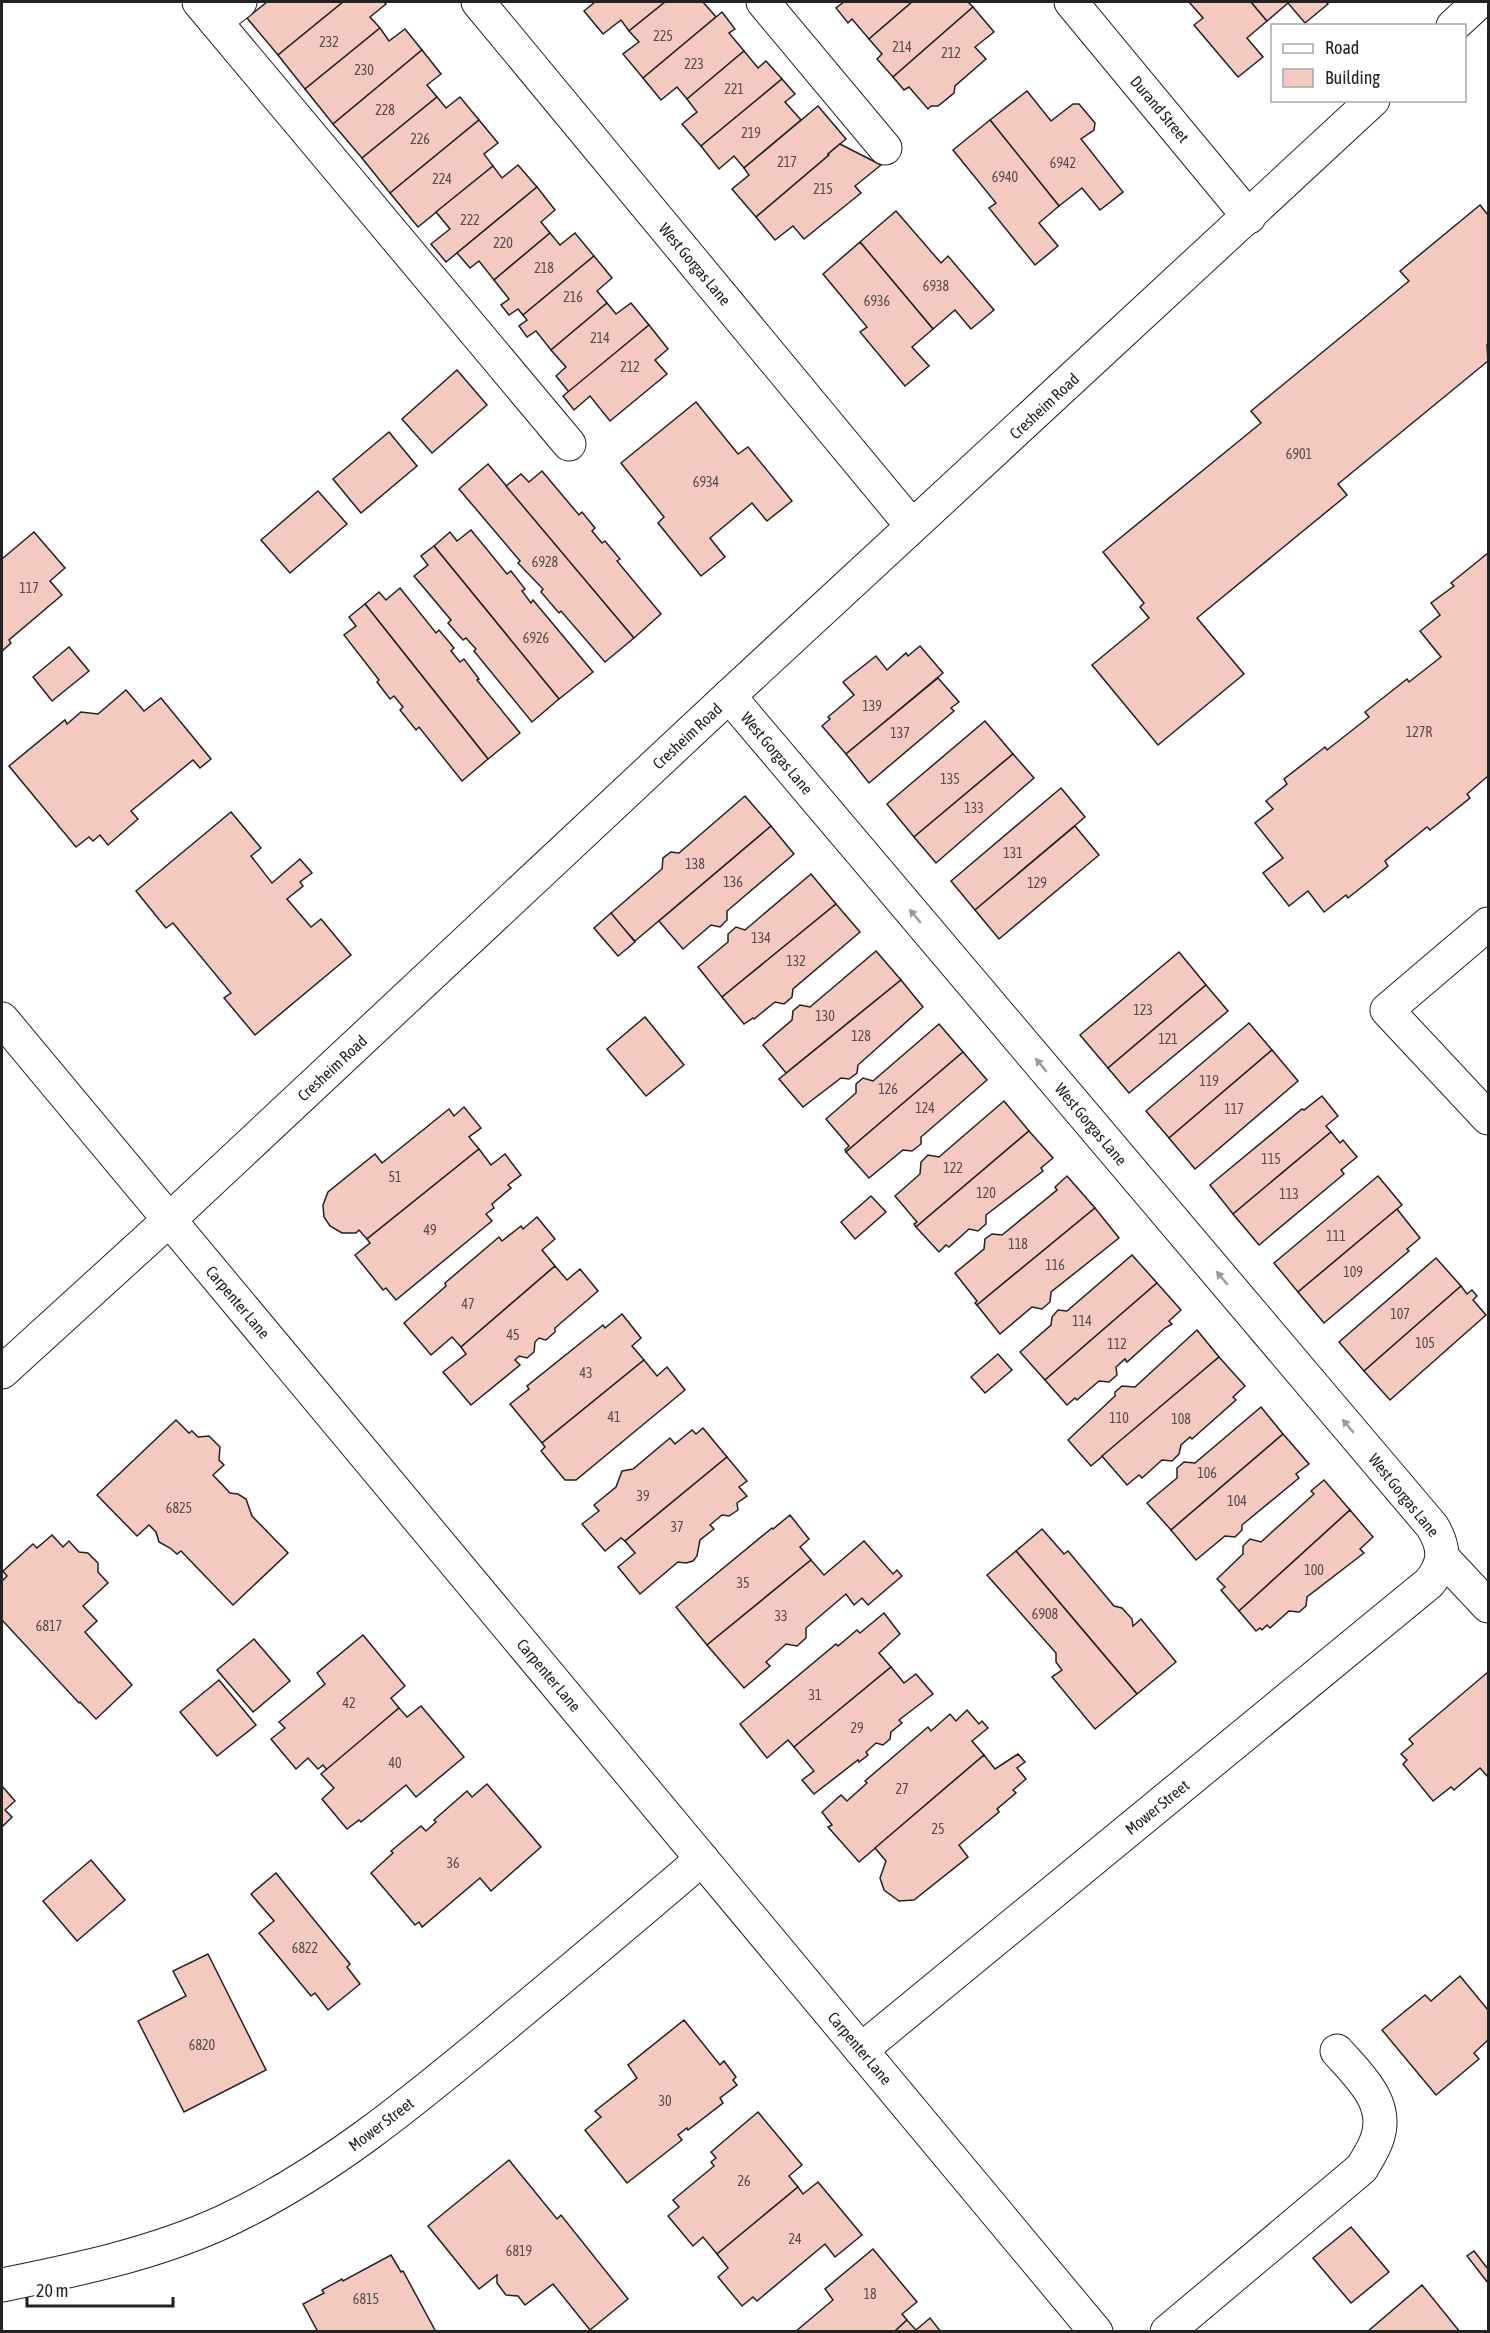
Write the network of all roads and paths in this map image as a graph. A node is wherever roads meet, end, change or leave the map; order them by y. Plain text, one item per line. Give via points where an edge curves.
1 (478, 2) edge
2 (763, 2) edge
3 (1071, 2) edge
4 (1479, 2) edge
5 (218, 8) edge
6 (1455, 24) edge
7 (1371, 102) edge
8 (885, 148) dead end
9 (1249, 217) junction
10 (569, 444) dead end
11 (912, 526) junction
12 (729, 696) junction
13 (1483, 940) edge
14 (2, 1019) edge
15 (1488, 1118) edge
16 (169, 1220) junction
17 (2, 1372) edge
18 (1442, 1557) junction
19 (1488, 1606) edge
20 (702, 1859) junction
21 (861, 2050) junction
22 (1337, 2051) dead end
23 (2, 2285) edge
24 (1096, 2331) edge
25 (1167, 2331) edge

1 - 11 street, West Gorgas Lane
2 - 8 street
3 - 9 street, Durand Street
4 - 6 street
5 - 10 street
7 - 9 street, Cresheim Road
9 - 11 street, Cresheim Road
11 - 12 street, Cresheim Road
12 - 16 street, Cresheim Road
18 -> 12 street, West Gorgas Lane via 1441,1540 1432,1526
13 - 15 street via 1387,1010
14 - 16 street, Carpenter Lane
16 - 17 street, Cresheim Road
16 - 20 street, Carpenter Lane
18 - 19 street
18 - 21 street, Mower Street via 1438,1572 1429,1583
20 - 21 street, Carpenter Lane
20 - 23 street, Mower Street via 431,2086 325,2165 222,2222 171,2242 105,2263
21 - 24 street, Carpenter Lane
22 - 25 street via 1373,2094 1381,2115 1378,2139 1362,2168

